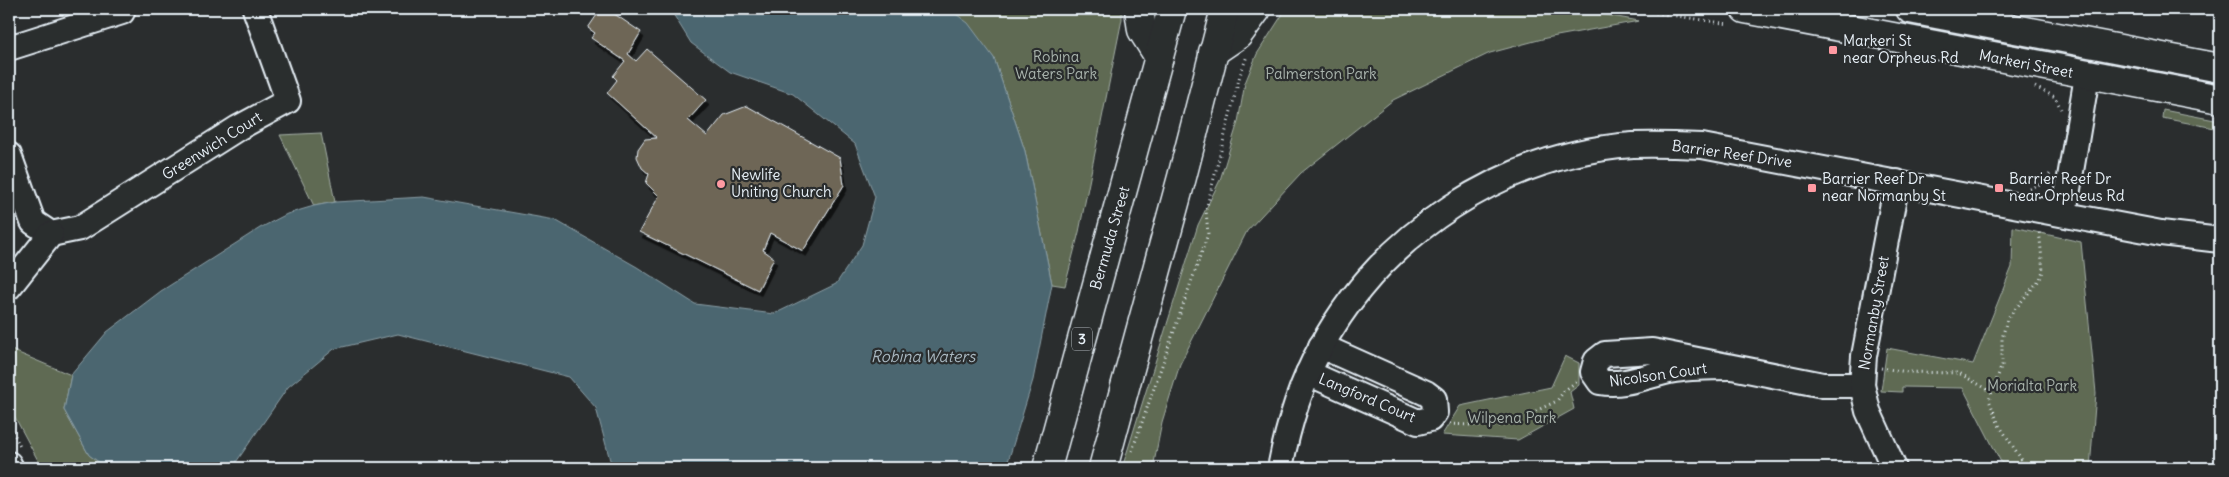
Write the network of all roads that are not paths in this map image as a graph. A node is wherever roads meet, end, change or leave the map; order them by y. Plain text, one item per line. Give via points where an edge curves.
1 (255, 9) edge
2 (1140, 9) edge
3 (1172, 9) edge
4 (1225, 9) edge
5 (1258, 9) edge
6 (1910, 9) edge
7 (122, 12) dead end
8 (1739, 17) edge
9 (9, 48) edge
10 (1213, 52) junction
11 (1159, 57) junction
12 (2220, 68) edge
13 (2087, 76) junction
14 (2220, 100) edge
15 (9, 155) edge
16 (1897, 182) junction
17 (2054, 211) junction
18 (51, 234) junction
19 (2220, 240) edge
20 (9, 288) edge
21 (1321, 346) junction
22 (1593, 369) road end
23 (1308, 373) junction
24 (1863, 376) junction
25 (9, 464) edge
26 (11, 468) edge
27 (1048, 468) edge
28 (1103, 468) edge
29 (1280, 468) edge
30 (1894, 468) edge

1 - 18 street, Greenwich Court via 288,101 238,128 80,228
2 - 11 main road via 1142,30
3 - 11 main road, Bermuda Street / 3
4 - 10 main road
5 - 10 main road via 1238,34
6 - 12 main road
7 - 9 street
8 - 13 main road, Markeri Street
10 - 28 main road
11 - 27 main road, Bermuda Street / 3
13 - 14 main road, Markeri Street
13 - 17 street
15 - 18 street via 33,222
16 - 17 street, Barrier Reef Drive
16 - 21 street, Barrier Reef Drive via 1702,146 1632,145 1572,155 1507,177 1454,204 1429,221 1368,280
16 - 24 street, Normanby Street
17 - 19 street, Barrier Reef Drive via 2161,233
18 - 20 street
21 - 23 street, Barrier Reef Drive
21 - 23 street, Langford Court via 1426,393 1434,399 1435,412 1430,419 1418,422
22 - 24 street, Nicolson Court via 1595,378 1607,383 1695,367 1729,367 1824,385
23 - 29 street, Barrier Reef Drive via 1286,434
24 - 30 street, Normanby Street via 1868,411
25 - 26 street

